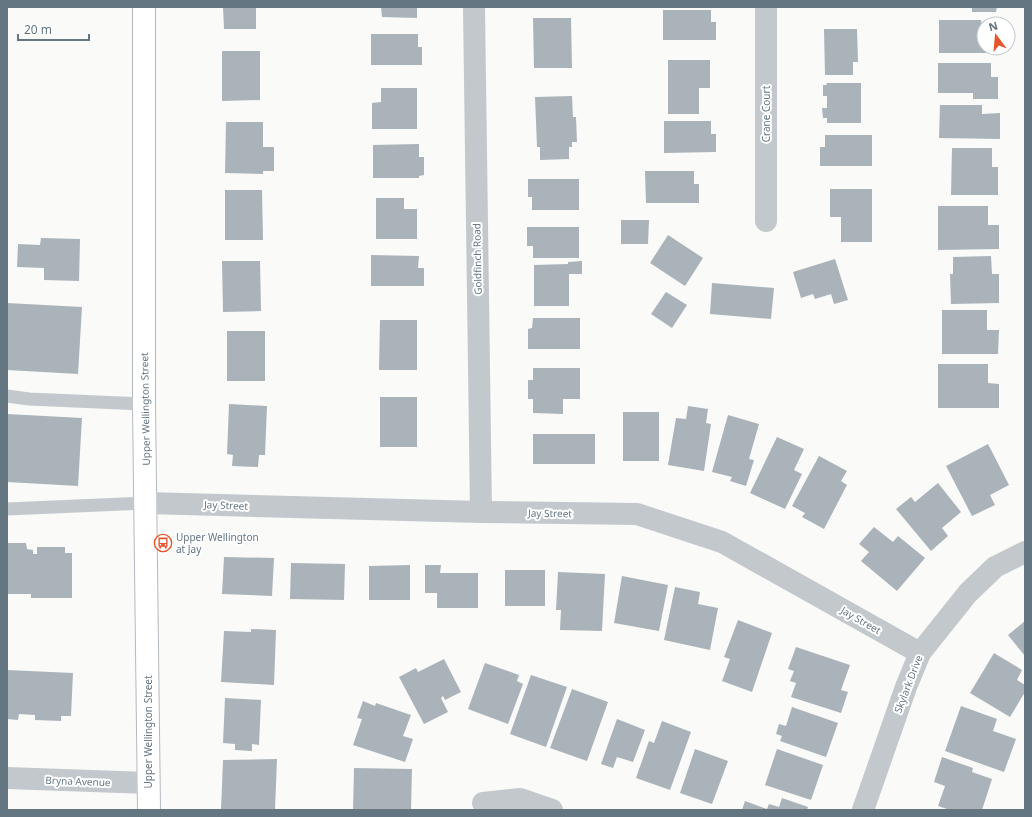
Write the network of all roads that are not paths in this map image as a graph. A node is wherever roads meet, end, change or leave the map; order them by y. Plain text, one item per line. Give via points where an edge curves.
1 (144, 7) edge
2 (474, 7) edge
3 (766, 7) edge
4 (766, 221) dead end
5 (7, 396) edge
6 (144, 404) junction
7 (146, 503) junction
8 (7, 509) edge
9 (481, 512) junction
10 (1025, 552) edge
11 (920, 653) junction
12 (7, 778) edge
13 (148, 783) junction
14 (483, 803) dead end
15 (149, 810) edge
16 (552, 810) edge
17 (863, 810) edge

1 - 6 main road, Upper Wellington Street
2 - 9 street, Goldfinch Road
3 - 4 street, Crane Court
5 - 6 lane
6 - 7 main road, Upper Wellington Street
7 - 8 lane
7 - 9 street, Jay Street
7 - 13 main road, Upper Wellington Street
9 - 11 street, Jay Street via 637,514 722,542
10 - 11 street, Skylark Drive via 995,567 968,593
11 - 17 street, Skylark Drive
12 - 13 street, Bryna Avenue
13 - 15 main road, Upper Wellington Street
14 - 16 street via 520,799

